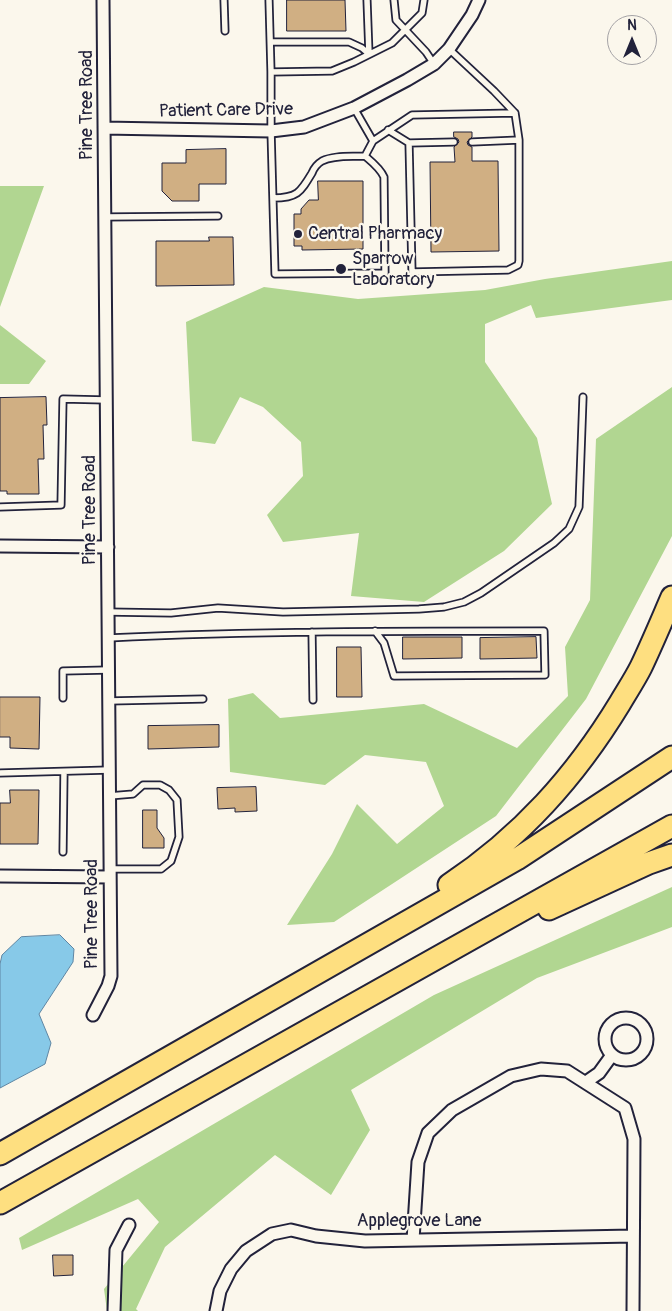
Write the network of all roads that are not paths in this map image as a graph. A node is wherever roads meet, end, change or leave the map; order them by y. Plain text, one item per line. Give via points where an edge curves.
1 (103, 0) edge
2 (224, 0) edge
3 (269, 0) edge
4 (367, 0) edge
5 (394, 0) edge
6 (424, 0) edge
7 (479, 0) edge
8 (225, 30) dead end
9 (406, 30) junction
10 (270, 42) junction
11 (449, 48) junction
12 (369, 54) junction
13 (434, 64) junction
14 (271, 72) junction
15 (354, 108) junction
16 (515, 113) junction
17 (104, 128) junction
18 (388, 130) junction
19 (271, 131) junction
20 (372, 140) junction
21 (519, 140) junction
22 (454, 142) dead end
23 (472, 142) dead end
24 (409, 143) junction
25 (365, 156) junction
26 (273, 198) junction
27 (218, 216) dead end
28 (105, 217) junction
29 (583, 396) dead end
30 (106, 400) junction
31 (0, 507) edge
32 (0, 546) edge
33 (108, 547) junction
34 (672, 597) edge
35 (107, 612) junction
36 (375, 631) junction
37 (312, 632) junction
38 (108, 638) junction
39 (108, 670) junction
40 (63, 698) dead end
41 (203, 699) dead end
42 (313, 700) dead end
43 (109, 701) junction
44 (672, 757) edge
45 (109, 770) junction
46 (64, 772) junction
47 (0, 773) edge
48 (109, 796) junction
49 (672, 826) edge
50 (64, 852) dead end
51 (672, 854) edge
52 (110, 873) junction
53 (0, 876) edge
54 (418, 967) junction
55 (93, 1015) dead end
56 (244, 1016) junction
57 (612, 1055) dead end
58 (586, 1082) junction
59 (0, 1154) edge
60 (0, 1203) edge
61 (129, 1225) dead end
62 (633, 1236) junction
63 (412, 1240) junction
64 (114, 1311) edge
65 (216, 1311) edge
66 (633, 1311) edge

1 - 17 street, Pine Tree Road
2 - 8 lane
3 - 10 lane
4 - 12 lane
5 - 9 lane via 396,20
6 - 9 lane via 422,13
7 - 11 street, Patient Care Drive
9 - 12 lane via 392,43
9 - 13 lane
10 - 12 lane via 348,42
10 - 14 lane
11 - 13 street, Patient Care Drive
11 - 16 lane
12 - 14 lane via 332,71
13 - 15 street, Patient Care Drive
14 - 19 lane
15 - 19 street, Patient Care Drive via 304,127
15 - 20 lane
16 - 18 lane via 417,114
16 - 21 lane
17 - 19 street, Patient Care Drive
17 - 28 street, Pine Tree Road
18 - 20 lane
18 - 24 lane
19 - 26 lane
20 - 25 lane
21 - 23 lane
21 - 24 lane via 519,261 515,268 502,272 412,272
22 - 24 lane
25 - 26 lane via 322,161 296,195
25 - 26 lane via 384,177 385,273 275,274
27 - 28 lane
28 - 30 street, Pine Tree Road
29 - 35 lane via 579,507 569,529 554,543 464,602 419,610 283,612 218,608
30 - 31 lane via 63,399 62,505
30 - 33 street, Pine Tree Road
32 - 33 street
33 - 35 street, Pine Tree Road
34 - 56 highway via 640,668 602,732 548,801 466,874 405,915 299,977
35 - 38 street, Pine Tree Road
36 - 36 lane via 544,630 545,675 394,676 384,643
36 - 37 lane
37 - 38 lane
37 - 42 lane
38 - 39 street, Pine Tree Road
39 - 40 lane via 63,671
39 - 43 street, Pine Tree Road
41 - 43 lane
43 - 45 street, Pine Tree Road
44 - 56 highway via 517,859
45 - 46 lane
45 - 48 street, Pine Tree Road
46 - 47 lane
46 - 50 lane
48 - 52 street, Pine Tree Road
48 - 52 lane via 133,794 143,785 160,785 169,790 177,800 179,837 171,862 161,869
49 - 54 highway
51 - 54 highway
52 - 53 street
52 - 55 street, Pine Tree Road via 111,976
54 - 60 highway
56 - 59 highway
57 - 58 street
58 - 62 street via 625,1108 634,1140
58 - 63 street via 567,1071 541,1069 511,1076 452,1110 428,1133 418,1162
61 - 64 street via 116,1250
62 - 63 street, Applegrove Lane
62 - 66 street
63 - 65 street, Applegrove Lane via 365,1241 291,1230 272,1234 246,1251 231,1269 220,1291

